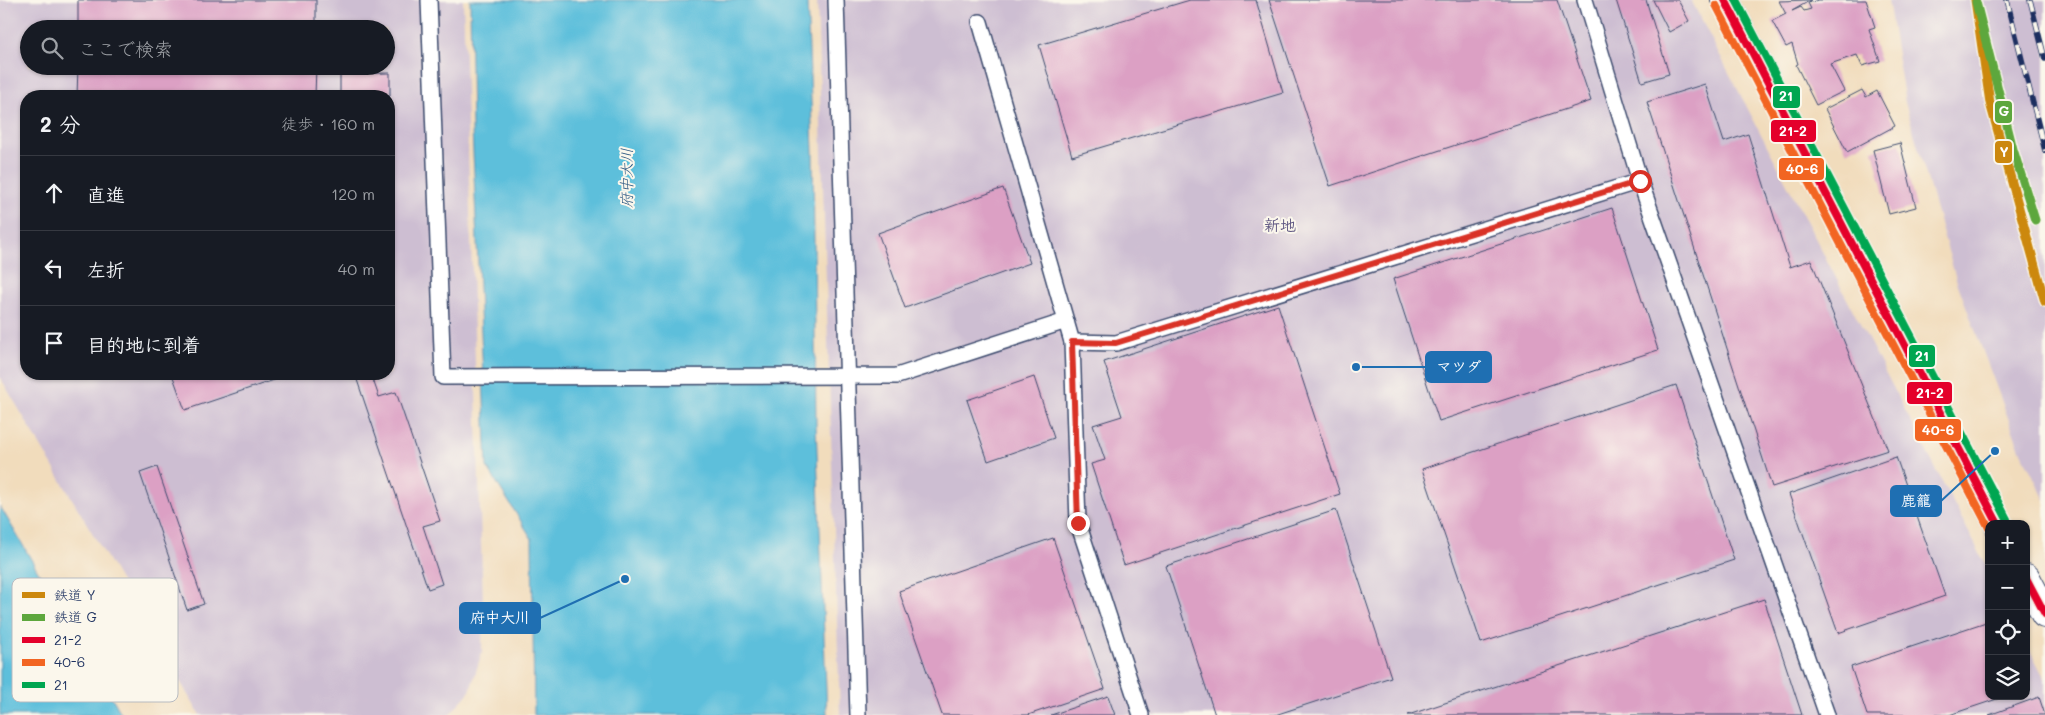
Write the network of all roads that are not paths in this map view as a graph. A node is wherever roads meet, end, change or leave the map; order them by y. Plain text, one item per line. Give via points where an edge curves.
1 (429, 0) edge
2 (836, 0) edge
3 (1585, 0) edge
4 (1725, 0) edge
5 (980, 22) dead end
6 (1640, 181) junction
7 (1066, 321) junction
8 (1072, 342) junction
9 (848, 378) junction
10 (1996, 520) edge
11 (2030, 586) edge
12 (2045, 614) edge
13 (858, 715) edge
14 (1141, 715) edge
15 (1827, 715) edge

1 - 9 lane via 443,377
2 - 9 lane
3 - 6 lane
4 - 10 main road
5 - 7 lane
6 - 8 lane via 1116,343
6 - 15 lane
7 - 8 lane
7 - 9 lane via 896,376
8 - 14 lane via 1078,523
9 - 13 lane
11 - 12 main road

